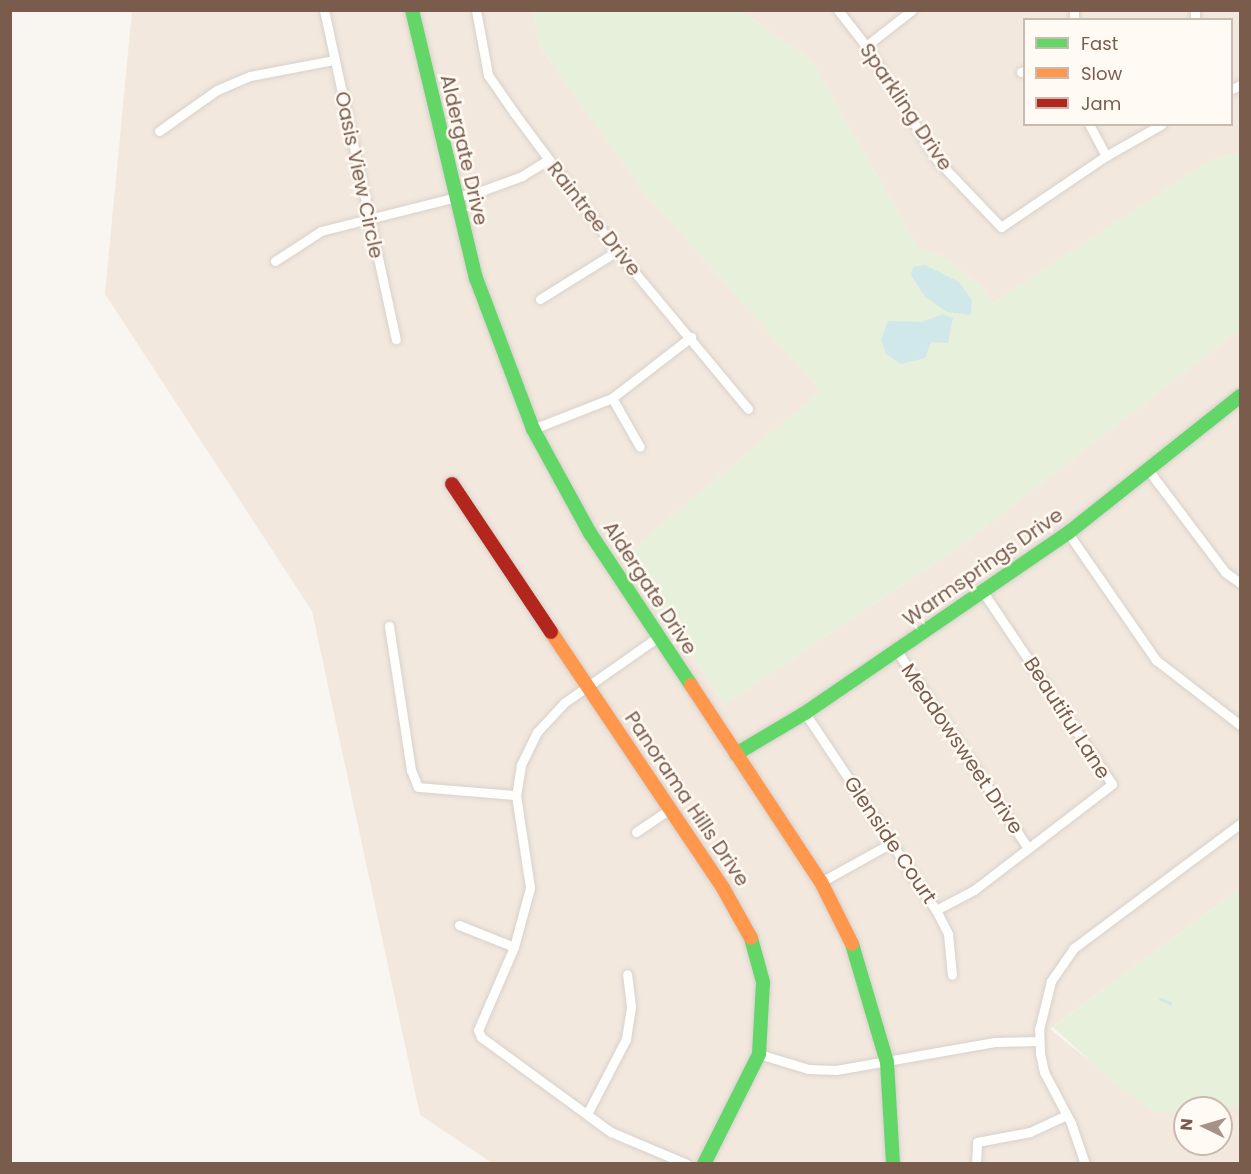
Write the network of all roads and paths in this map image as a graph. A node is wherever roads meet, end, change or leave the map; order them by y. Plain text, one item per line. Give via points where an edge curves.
1 (324, 10) edge
2 (412, 10) edge
3 (476, 10) edge
4 (838, 10) edge
5 (912, 10) edge
6 (866, 46) junction
7 (334, 60) junction
8 (1090, 126) edge
9 (1158, 126) edge
10 (159, 131) dead end
11 (1106, 156) junction
12 (548, 160) junction
13 (453, 198) junction
14 (369, 219) junction
15 (617, 251) junction
16 (275, 261) dead end
17 (540, 299) dead end
18 (691, 337) junction
19 (396, 339) dead end
20 (1240, 396) edge
21 (612, 398) junction
22 (748, 410) dead end
23 (533, 429) junction
24 (640, 447) dead end
25 (1149, 471) junction
26 (452, 484) dead end
27 (1068, 533) junction
28 (1240, 583) edge
29 (983, 592) junction
30 (389, 626) dead end
31 (658, 637) junction
32 (897, 651) junction
33 (587, 685) junction
34 (805, 713) junction
35 (1240, 725) edge
36 (736, 754) junction
37 (516, 795) junction
38 (669, 810) junction
39 (1240, 824) edge
40 (636, 832) dead end
41 (891, 843) junction
42 (1027, 847) junction
43 (821, 882) junction
44 (936, 910) junction
45 (459, 925) dead end
46 (514, 947) junction
47 (627, 974) dead end
48 (952, 975) dead end
49 (1038, 1041) junction
50 (759, 1054) junction
51 (887, 1062) junction
52 (587, 1114) junction
53 (1066, 1115) junction
54 (687, 1164) edge
55 (704, 1164) edge
56 (893, 1164) edge
57 (976, 1164) edge
58 (1085, 1164) edge

1 - 7 street, Oasis View Circle
2 - 13 street, Aldergate Drive
3 - 12 street, Raintree Drive via 488,75
4 - 6 street, Sparkling Drive
5 - 6 street
6 - 11 street, Sparkling Drive via 938,160 1002,227
7 - 10 street via 250,76 218,90
7 - 14 street, Oasis View Circle
8 - 11 street
9 - 11 street
12 - 13 street via 522,176
12 - 15 street, Raintree Drive
13 - 14 street
13 - 23 street, Aldergate Drive via 476,278
14 - 16 street via 321,231
14 - 19 street, Oasis View Circle
15 - 17 street
15 - 18 street, Raintree Drive
18 - 21 street
18 - 22 street, Raintree Drive
20 - 25 street, Warmsprings Drive
21 - 23 street
21 - 24 street
23 - 31 street, Aldergate Drive via 590,533
25 - 27 street, Warmsprings Drive
25 - 28 street via 1225,572
26 - 33 street, Panorama Hills Drive
27 - 29 street, Warmsprings Drive
27 - 35 street via 1156,660
29 - 32 street, Warmsprings Drive
29 - 42 street, Beautiful Lane via 1112,784
30 - 37 street via 411,770 418,787
31 - 33 street
31 - 36 street, Aldergate Drive
32 - 34 street, Warmsprings Drive
32 - 42 street, Meadowsweet Drive
33 - 37 street via 537,732 521,765
33 - 38 street, Panorama Hills Drive
34 - 36 street, Warmsprings Drive
34 - 41 street, Glenside Court
36 - 43 street, Aldergate Drive
37 - 46 street via 530,888
38 - 40 street
38 - 50 street, Panorama Hills Drive via 723,888 758,949 763,982
39 - 49 street via 1074,948 1052,981
41 - 43 street
41 - 44 street, Glenside Court
42 - 44 street, Beautiful Lane via 974,890
43 - 51 street, Aldergate Drive via 854,949
44 - 48 street, Glenside Court via 948,934
45 - 46 street
46 - 52 street via 478,1030 481,1037
47 - 52 street via 631,1006 626,1039
49 - 51 street via 994,1042
49 - 53 street via 1044,1072
50 - 51 street via 808,1069 836,1070
50 - 55 street, Panorama Hills Drive
51 - 56 street, Aldergate Drive
52 - 54 street via 639,1146
53 - 57 street via 1019,1136 976,1143
53 - 58 street

